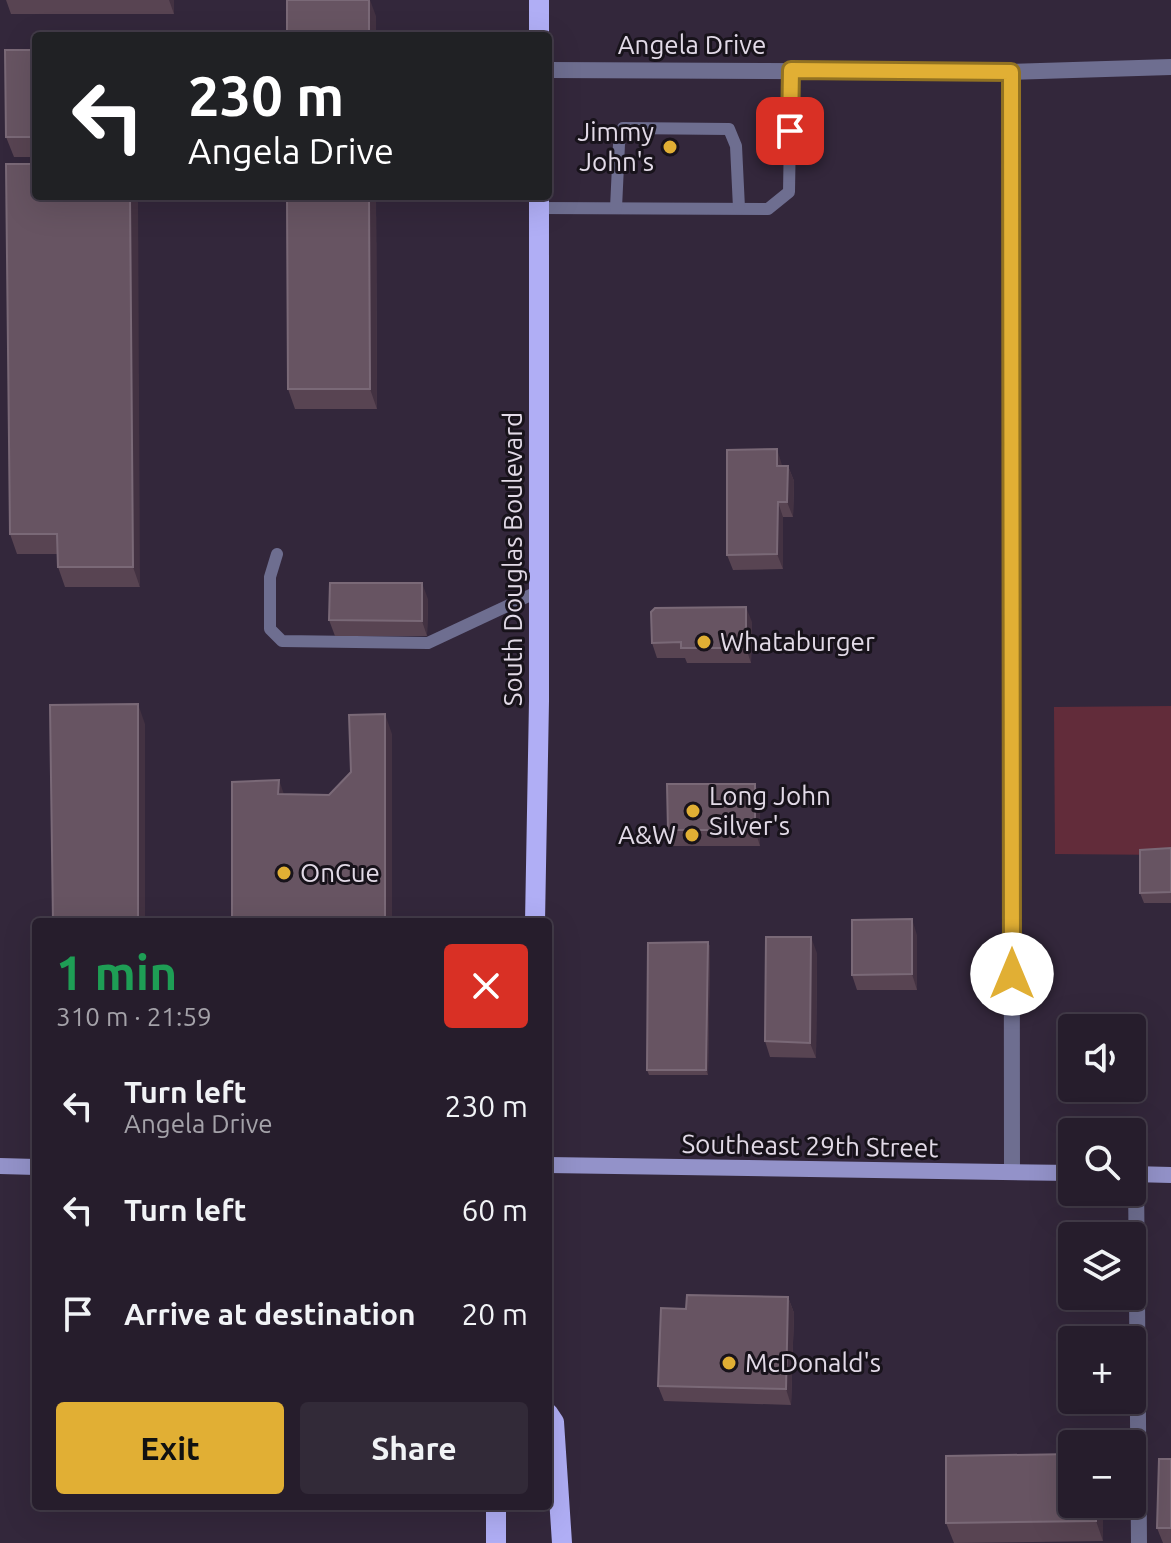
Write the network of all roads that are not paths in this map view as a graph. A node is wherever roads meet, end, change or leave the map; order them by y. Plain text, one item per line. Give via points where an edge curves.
1 (539, 0) edge
2 (539, 32) edge
3 (1171, 67) edge
4 (552, 70) edge
5 (791, 70) junction
6 (1011, 72) junction
7 (539, 202) edge
8 (616, 208) junction
9 (739, 208) junction
10 (277, 554) dead end
11 (539, 591) junction
12 (535, 918) edge
13 (552, 1165) edge
14 (0, 1166) edge
15 (32, 1167) edge
16 (1012, 1172) junction
17 (1058, 1173) edge
18 (1146, 1174) edge
19 (1171, 1175) edge
20 (1134, 1206) edge
21 (552, 1419) edge
22 (496, 1510) edge
23 (496, 1543) edge
24 (562, 1543) edge
25 (1139, 1543) edge

1 - 2 main road
3 - 6 street, Angela Drive
4 - 5 street, Angela Drive
5 - 6 street, Angela Drive
5 - 9 lane via 789,192 768,209
6 - 16 street
7 - 8 lane
7 - 11 main road, South Douglas Boulevard
8 - 9 lane
8 - 9 lane via 623,128 729,129 736,146
10 - 11 lane via 270,577 270,629 282,641 428,643
11 - 12 main road, South Douglas Boulevard
13 - 16 main road, Southeast 29th Street
14 - 15 main road
16 - 17 main road, Southeast 29th Street
18 - 19 main road
20 - 25 street
21 - 24 main road
22 - 23 main road

